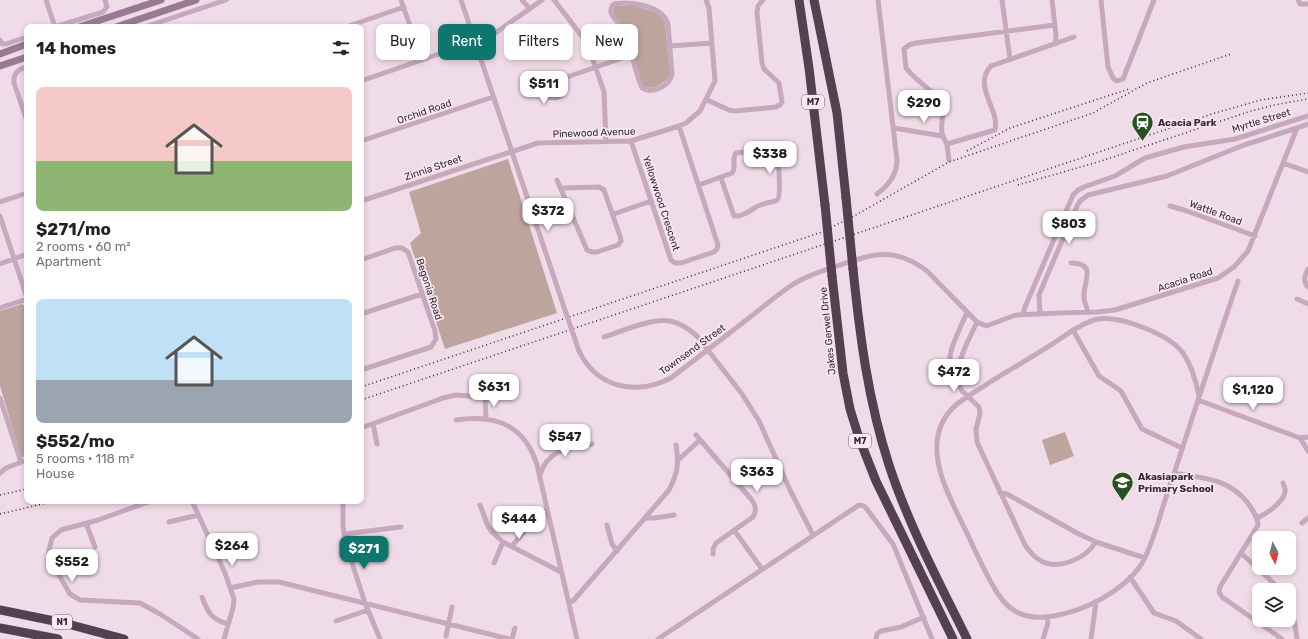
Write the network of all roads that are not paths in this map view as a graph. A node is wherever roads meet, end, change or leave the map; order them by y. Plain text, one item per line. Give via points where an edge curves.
1 (46, 0) edge
2 (105, 0) edge
3 (161, 0) edge
4 (196, 0) edge
5 (226, 0) edge
6 (402, 0) edge
7 (461, 0) edge
8 (522, 0) edge
9 (542, 0) edge
10 (554, 0) edge
11 (706, 0) edge
12 (763, 0) edge
13 (799, 0) edge
14 (814, 0) edge
15 (878, 0) edge
16 (1002, 0) edge
17 (1052, 0) edge
18 (1101, 0) edge
19 (1154, 0) edge
20 (1298, 0) edge
21 (1308, 4) edge
22 (404, 8) junction
23 (530, 9) junction
24 (54, 24) edge
25 (65, 24) edge
26 (88, 24) edge
27 (125, 24) edge
28 (154, 24) edge
29 (355, 24) edge
30 (410, 24) edge
31 (470, 24) edge
32 (618, 24) edge
33 (1056, 25) junction
34 (1006, 31) junction
35 (496, 33) edge
36 (1074, 37) dead end
37 (24, 38) edge
38 (0, 40) edge
39 (712, 43) junction
40 (1055, 44) junction
41 (24, 45) edge
42 (670, 46) junction
43 (0, 54) edge
44 (24, 58) edge
45 (1010, 59) junction
46 (422, 60) edge
47 (482, 60) edge
48 (616, 60) edge
49 (633, 60) edge
50 (0, 66) edge
51 (596, 67) junction
52 (24, 68) edge
53 (560, 79) junction
54 (364, 80) edge
55 (494, 97) junction
56 (707, 100) junction
57 (24, 112) edge
58 (1308, 116) edge
59 (1308, 124) edge
60 (679, 126) junction
61 (894, 128) junction
62 (1297, 128) junction
63 (942, 136) junction
64 (364, 140) edge
65 (632, 141) junction
66 (606, 142) junction
67 (947, 144) junction
68 (512, 151) junction
69 (949, 160) dead end
70 (1283, 163) junction
71 (1308, 172) edge
72 (721, 178) junction
73 (557, 180) dead end
74 (699, 185) junction
75 (562, 188) junction
76 (24, 194) edge
77 (877, 194) dead end
78 (364, 200) edge
79 (651, 201) junction
80 (0, 202) edge
81 (1170, 206) dead end
82 (614, 214) junction
83 (0, 216) edge
84 (1255, 236) junction
85 (24, 255) edge
86 (14, 258) junction
87 (364, 259) edge
88 (1071, 263) dead end
89 (0, 264) edge
90 (1308, 268) edge
91 (1238, 281) dead end
92 (1308, 287) edge
93 (24, 289) edge
94 (422, 294) junction
95 (24, 299) edge
96 (1297, 299) dead end
97 (1308, 304) edge
98 (0, 308) edge
99 (967, 312) junction
100 (1088, 312) junction
101 (364, 313) edge
102 (1040, 313) junction
103 (1023, 314) junction
104 (977, 322) junction
105 (1073, 330) junction
106 (604, 337) dead end
107 (708, 350) junction
108 (364, 369) edge
109 (956, 378) junction
110 (968, 396) junction
111 (0, 398) edge
112 (1198, 398) junction
113 (486, 419) junction
114 (456, 420) dead end
115 (373, 424) junction
116 (364, 427) edge
117 (696, 435) dead end
118 (1308, 437) edge
119 (1300, 438) junction
120 (700, 440) junction
121 (377, 444) dead end
122 (592, 444) dead end
123 (676, 445) dead end
124 (1182, 448) junction
125 (1308, 451) edge
126 (678, 460) junction
127 (24, 461) edge
128 (21, 462) junction
129 (0, 473) edge
130 (1174, 473) junction
131 (540, 476) junction
132 (1283, 483) dead end
133 (1000, 493) junction
134 (142, 504) edge
135 (193, 504) edge
136 (343, 504) edge
137 (480, 505) dead end
138 (547, 510) junction
139 (198, 515) junction
140 (674, 515) dead end
141 (646, 518) junction
142 (1257, 518) junction
143 (1308, 518) edge
144 (169, 522) dead end
145 (86, 523) junction
146 (1302, 523) dead end
147 (532, 524) tunnel mouth
148 (607, 525) dead end
149 (401, 527) dead end
150 (734, 530) junction
151 (523, 533) tunnel mouth
152 (344, 534) junction
153 (813, 535) junction
154 (502, 542) junction
155 (1096, 542) junction
156 (512, 546) junction
157 (95, 547) dead end
158 (617, 550) junction
159 (1241, 553) junction
160 (713, 554) dead end
161 (1145, 558) junction
162 (494, 563) dead end
163 (915, 563) junction
164 (762, 570) junction
165 (561, 572) junction
166 (1130, 577) junction
167 (1273, 583) edge
168 (230, 588) junction
169 (202, 597) dead end
170 (1096, 602) junction
171 (365, 603) junction
172 (569, 603) junction
173 (452, 607) dead end
174 (0, 610) edge
175 (368, 610) junction
176 (924, 617) junction
177 (1047, 617) junction
178 (336, 621) dead end
179 (448, 623) junction
180 (228, 624) junction
181 (959, 624) junction
182 (1295, 627) edge
183 (0, 628) edge
184 (515, 628) dead end
185 (446, 636) dead end
186 (58, 639) edge
187 (124, 639) edge
188 (198, 639) edge
189 (224, 639) edge
190 (380, 639) edge
191 (510, 639) edge
192 (577, 639) edge
193 (658, 639) edge
194 (876, 639) edge
195 (932, 639) edge
196 (947, 639) edge
197 (953, 639) edge
198 (967, 639) edge
199 (970, 639) edge
200 (1043, 639) edge
201 (1091, 639) edge
202 (1201, 639) edge
203 (1282, 639) edge
204 (1297, 639) edge

1 - 24 street
2 - 25 street via 107,9 103,12
3 - 26 main road
4 - 27 main road
5 - 28 street
6 - 22 street
7 - 31 street, Townsend Street
8 - 23 street
9 - 23 street
10 - 51 street via 588,45
11 - 39 street, Pinewood Avenue
12 - 56 street via 758,6 757,13 762,63 764,69 779,83 781,104 776,107 735,111
13 - 163 highway, Jakes Gerwel Drive / M7, bridge via 847,394 872,472
14 - 181 highway, M7, bridge via 836,107 864,361 872,404 883,446 908,516
15 - 61 street
16 - 34 street
17 - 33 street
18 - 19 street via 1108,67 1117,82 1123,79
20 - 21 street via 1300,4
22 - 29 street
22 - 30 street
23 - 35 street
32 - 42 street via 611,14 614,4 634,4 659,11 667,22
33 - 34 street
33 - 40 street
34 - 45 street
34 - 63 street via 916,43 904,49 906,68 938,98 942,105
36 - 40 street
37 - 38 street via 6,44 2,44
39 - 42 street
39 - 56 street, Pinewood Avenue via 715,81
40 - 45 street
41 - 43 main road
42 - 49 street via 672,78 664,86 645,90
44 - 50 main road
45 - 67 street via 991,66 984,81 997,122 995,130
46 - 54 street
47 - 55 street, Townsend Street
48 - 51 street
51 - 53 street
51 - 66 street via 604,92
52 - 57 street via 14,75 14,83
53 - 53 street via 544,87 542,91 545,97 556,98 562,95
55 - 64 street, Orchid Road
55 - 68 street, Townsend Street
56 - 60 street, Pinewood Avenue via 698,114
58 - 103 street, Myrtle Street via 1235,138 1184,147 1145,158 1115,176 1078,190 1073,195
59 - 62 street
60 - 65 street, Pinewood Avenue
60 - 74 street, Yellowwood Crescent
61 - 63 street
61 - 77 street via 897,155 895,172 889,184
62 - 70 street, Acacia Road
62 - 102 street via 1244,145 1171,175 1083,198 1077,206 1041,290
63 - 67 street
65 - 66 street, Pinewood Avenue
65 - 79 street, Yellowwood Crescent
66 - 68 street, Pinewood Avenue via 538,143
67 - 69 street
68 - 78 street, Zinnia Street
68 - 107 street, Townsend Street, bridge via 579,351 590,369 614,384 640,388 671,378
70 - 71 street
70 - 84 street, Acacia Road
72 - 72 street via 734,172 736,153 770,149 777,152 780,190 776,201 763,203 747,213 734,216
72 - 74 street
73 - 75 street
74 - 79 street, Yellowwood Crescent via 718,242 714,252 681,263 671,260
75 - 82 street via 603,189
75 - 82 street via 586,248 590,251 597,252 620,243
76 - 80 street
79 - 82 street
81 - 84 street, Wattle Road
83 - 86 street
84 - 100 street, Acacia Road via 1240,262 1218,278 1115,310
85 - 86 street
86 - 89 street
86 - 93 street
87 - 94 street, Begonia Road via 400,248 405,250 410,255
88 - 100 street via 1082,265 1087,270 1088,279 1084,295
90 - 92 street via 1304,279
91 - 112 street
94 - 101 street
94 - 108 street, Begonia Road via 435,331 435,342 431,347
95 - 98 street
96 - 97 street
99 - 104 street, Townsend Street
99 - 107 street, Townsend Street via 927,270 913,261 894,255 872,255 819,272 793,284
99 - 109 street via 950,354 950,364
100 - 102 street, Acacia Road
102 - 103 street, Acacia Road
103 - 104 street, Acacia Road via 1005,318 988,326
104 - 109 street via 958,366
105 - 110 street
105 - 112 street via 1090,321 1112,319 1169,339 1190,364
105 - 124 street via 1099,376 1121,391 1142,429
106 - 107 street via 648,323 669,320 689,329
107 - 153 street via 759,421
109 - 110 street via 962,391
110 - 133 street via 979,407 976,428 978,442
110 - 177 street via 950,411 939,430 937,450 944,486 1000,598 1018,613
111 - 128 street
112 - 119 street
112 - 124 street
113 - 114 street
113 - 115 street via 488,397 456,395
113 - 131 street via 508,426 522,436 530,445
115 - 116 street
115 - 121 street
117 - 120 street
118 - 119 street
119 - 125 street
120 - 126 street
120 - 150 street via 756,507 753,517
122 - 131 street via 558,451 542,467
123 - 126 street
124 - 130 street
126 - 141 street via 671,487
127 - 128 street
128 - 129 street
130 - 142 street via 1213,480 1231,487 1251,506
130 - 161 street
131 - 138 street
132 - 142 street via 1285,494 1269,512
133 - 155 street via 1007,494
133 - 155 street via 1025,545 1037,558 1045,562 1065,564 1088,553
134 - 145 street
135 - 139 street
136 - 152 street
137 - 154 street via 488,526
138 - 147 street
138 - 165 street
139 - 144 street
139 - 168 street
140 - 141 street
141 - 158 street
142 - 159 street via 1258,525
143 - 146 street
145 - 157 street
145 - 188 street via 61,530 52,538 50,545 49,556 70,594 80,600 140,603
148 - 158 street via 612,544
149 - 152 street
150 - 160 street via 716,543
150 - 164 street
151 - 156 street
152 - 171 street
153 - 164 street
153 - 176 street via 856,506 864,506 893,544
154 - 156 street
154 - 162 street
155 - 161 street
156 - 165 street
158 - 172 street
159 - 167 street
159 - 203 street via 1220,586 1219,594
161 - 166 street
163 - 196 highway
163 - 197 highway, Jakes Gerwel Drive / M7
164 - 193 street
165 - 172 street
166 - 170 street
166 - 202 street via 1154,613 1176,621
168 - 171 street via 258,582 280,582
168 - 180 street via 234,599
169 - 180 street via 214,619
170 - 177 street via 1071,612
170 - 201 street
171 - 175 street
171 - 179 street
172 - 192 street
173 - 179 street
174 - 187 highway, N1
175 - 178 street
175 - 190 street
176 - 194 street via 881,631
176 - 195 street
177 - 200 street via 1048,623
179 - 185 street
179 - 191 street
180 - 189 street
181 - 198 highway, M7
181 - 199 highway
182 - 204 street
183 - 186 highway, N1
184 - 191 street

